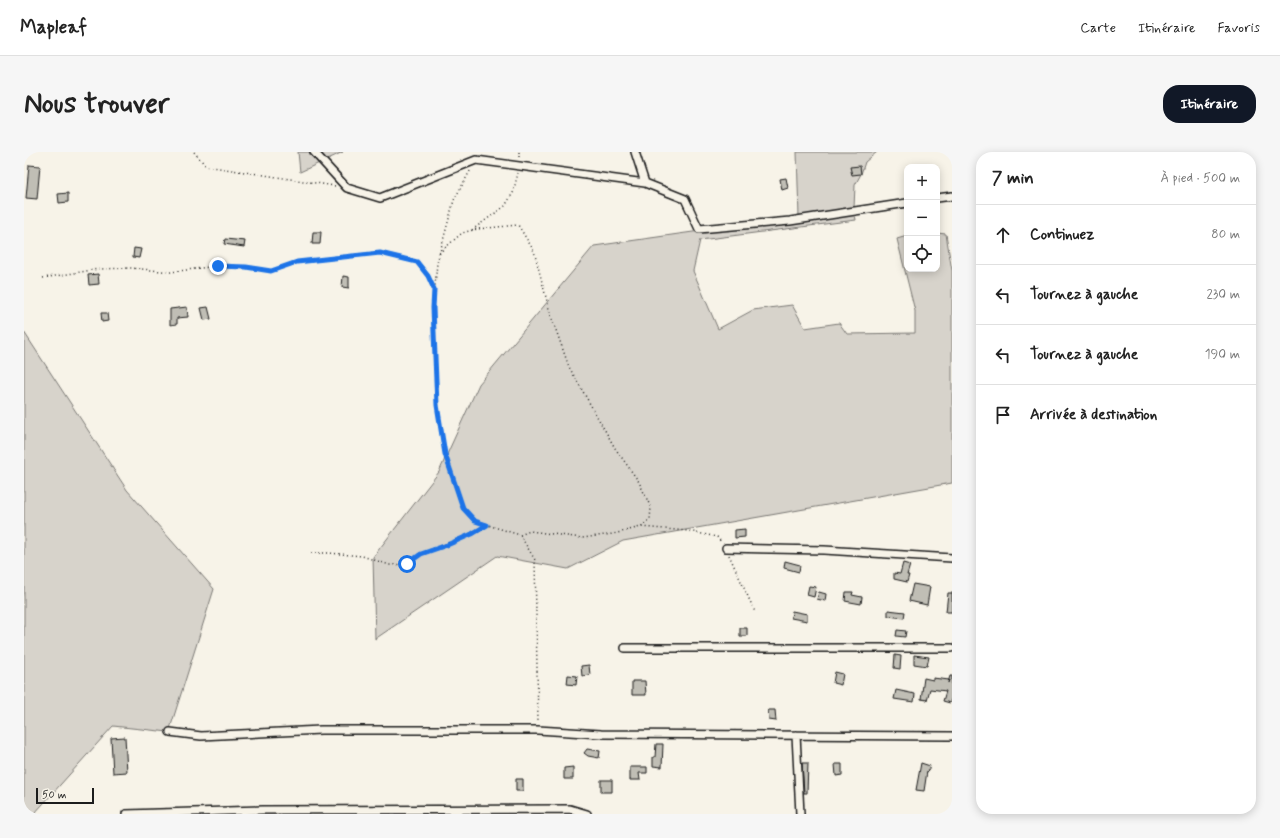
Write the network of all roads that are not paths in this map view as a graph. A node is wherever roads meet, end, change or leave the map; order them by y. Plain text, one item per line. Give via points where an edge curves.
1 (314, 152) edge
2 (635, 152) edge
3 (645, 183) junction
4 (952, 196) edge
5 (940, 198) edge
6 (904, 203) edge
7 (726, 548) road end
8 (952, 558) edge
9 (625, 648) dead end
10 (952, 648) edge
11 (170, 732) dead end
12 (796, 735) junction
13 (952, 736) edge
14 (126, 814) edge
15 (587, 814) edge
16 (800, 814) edge

1 - 3 street via 347,188 380,198 476,160
2 - 3 street
3 - 6 street via 685,199 699,229 790,221
4 - 5 street
7 - 8 street via 824,550
9 - 10 street
11 - 12 street via 201,736 321,730 538,730 601,734
12 - 13 street
12 - 16 street
14 - 15 street via 271,810 570,808

